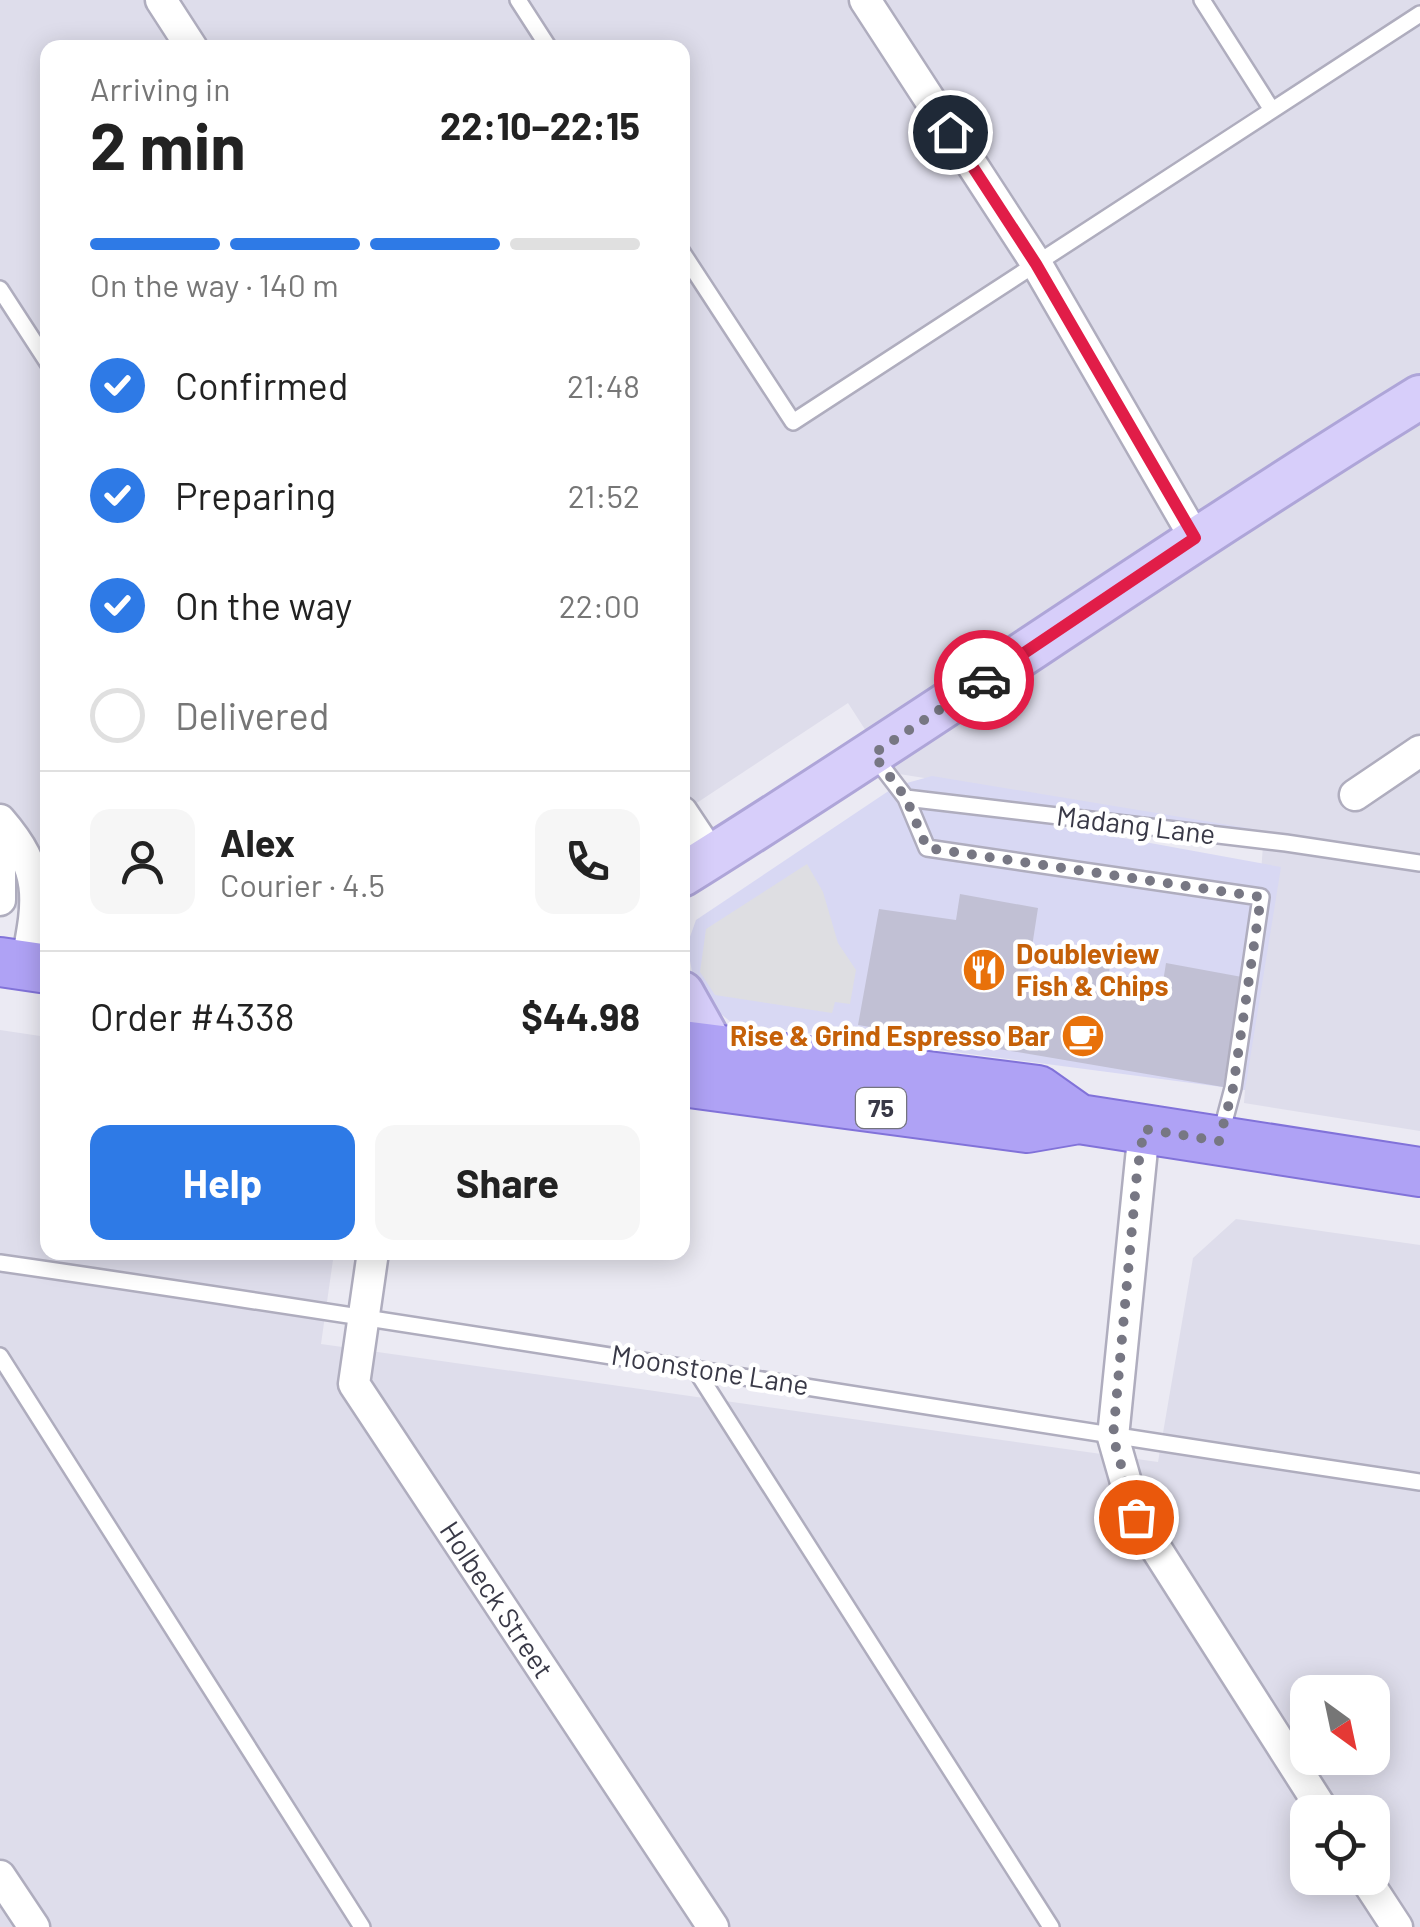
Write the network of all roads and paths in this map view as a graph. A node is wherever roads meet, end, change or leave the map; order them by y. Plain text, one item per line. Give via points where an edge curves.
1 (162, 0) edge
2 (518, 0) edge
3 (865, 0) edge
4 (1202, 0) edge
5 (1420, 14) edge
6 (187, 40) edge
7 (544, 40) edge
8 (1272, 110) junction
9 (690, 264) edge
10 (1036, 264) junction
11 (0, 289) edge
12 (40, 350) edge
13 (1420, 398) edge
14 (1195, 538) junction
15 (1420, 751) edge
16 (873, 754) junction
17 (1355, 795) dead end
18 (906, 798) junction
19 (0, 820) edge
20 (690, 841) edge
21 (0, 851) edge
22 (1420, 863) edge
23 (697, 866) edge
24 (0, 900) edge
25 (25, 966) edge
26 (693, 1059) edge
27 (1144, 1129) junction
28 (1219, 1141) junction
29 (1420, 1172) edge
30 (372, 1260) edge
31 (0, 1263) edge
32 (364, 1315) junction
33 (0, 1356) edge
34 (694, 1367) junction
35 (1113, 1437) junction
36 (1420, 1482) edge
37 (1313, 1795) edge
38 (0, 1876) edge
39 (1376, 1895) edge
40 (34, 1927) edge
41 (362, 1927) edge
42 (712, 1927) edge
43 (1051, 1927) edge
44 (1397, 1927) edge

1 - 6 street
2 - 7 lane
3 - 10 street
4 - 8 lane
5 - 8 lane
8 - 10 lane
9 - 10 lane via 793,422
10 - 14 street
11 - 12 lane
13 - 14 street
14 - 16 street
15 - 17 street
16 - 18 lane
16 - 23 street
18 - 22 lane, Madang Lane
18 - 28 lane via 927,848 1261,897
19 - 25 street via 18,841 38,890
20 - 23 street
21 - 24 street
26 - 27 main road, 75 via 1028,1128 1079,1119
27 - 28 main road, 75
27 - 35 street
28 - 29 main road, 75
30 - 32 street, Holbeck Street
31 - 32 lane, Moonstone Lane
32 - 34 lane, Moonstone Lane
32 - 42 street, Holbeck Street via 354,1384
33 - 41 lane
34 - 35 lane, Moonstone Lane
34 - 43 lane
35 - 36 lane, Moonstone Lane
35 - 37 street via 1136,1517
38 - 40 street
39 - 44 street

